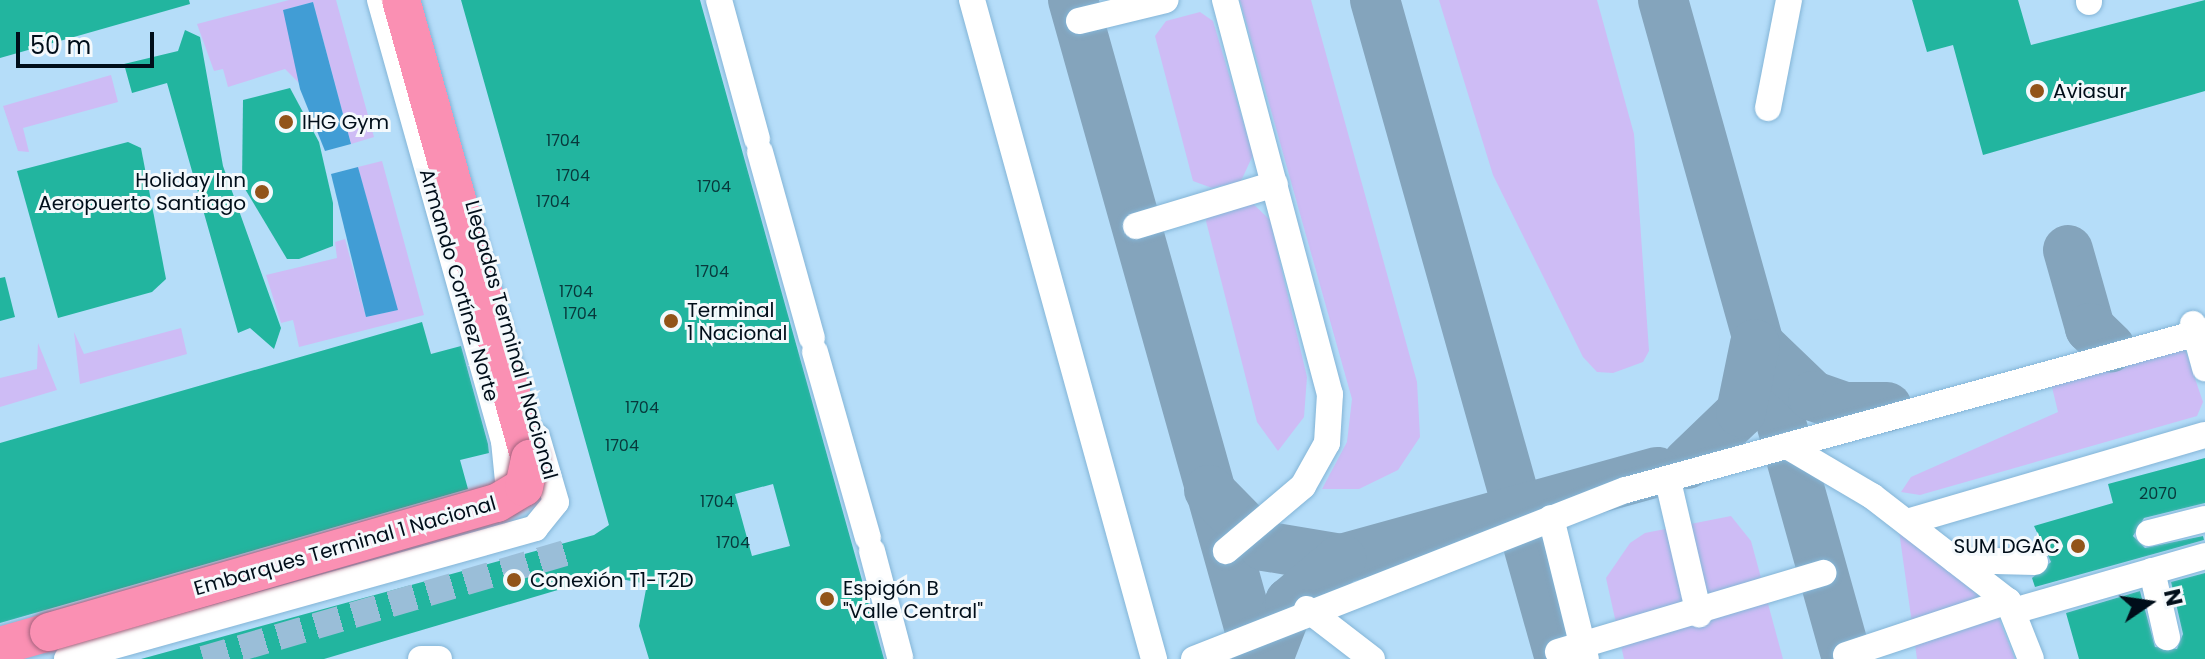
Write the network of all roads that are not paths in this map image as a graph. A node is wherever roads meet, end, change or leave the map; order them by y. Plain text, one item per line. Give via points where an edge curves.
1 (380, 0) edge
2 (401, 0) edge
3 (417, 0) edge
4 (719, 0) edge
5 (972, 0) edge
6 (1166, 0) edge
7 (1225, 0) edge
8 (1789, 0) edge
9 (1079, 21) dead end
10 (1768, 108) dead end
11 (1275, 184) junction
12 (1136, 226) dead end
13 (2198, 329) edge
14 (2205, 368) edge
15 (2205, 435) edge
16 (1787, 446) junction
17 (1668, 481) junction
18 (1551, 518) junction
19 (2205, 519) edge
20 (1907, 522) junction
21 (2149, 533) dead end
22 (460, 551) junction
23 (1226, 551) dead end
24 (2205, 556) edge
25 (1955, 560) junction
26 (2035, 562) dead end
27 (2152, 571) junction
28 (1823, 573) dead end
29 (2012, 606) junction
30 (1307, 609) junction
31 (1699, 614) junction
32 (2167, 637) dead end
33 (0, 646) edge
34 (58, 646) edge
35 (1575, 653) edge
36 (1846, 655) dead end
37 (900, 657) dead end
38 (421, 659) edge
39 (439, 659) edge
40 (1154, 659) edge
41 (1194, 659) edge
42 (1372, 659) edge
43 (2031, 659) edge

1 - 22 lane, Armando Cortínez Norte via 511,478 499,520
2 - 34 highway, Embarques Terminal 1 Nacional, bridge via 530,459 524,487 497,503
3 - 22 lane, Llegadas Terminal 1 Nacional via 556,502 535,528
4 - 37 lane
5 - 40 lane
6 - 9 lane
7 - 11 lane
8 - 10 lane
11 - 12 lane
11 - 23 lane via 1323,355 1330,425 1303,486
13 - 14 lane
13 - 16 lane
15 - 20 lane
16 - 17 lane
16 - 20 lane
17 - 18 lane
17 - 31 lane
18 - 30 lane
18 - 35 lane
19 - 21 lane
20 - 25 lane
22 - 34 lane, Llegadas Terminal 1 Nacional
24 - 27 lane
25 - 26 lane
25 - 29 lane
27 - 29 lane
27 - 32 lane
28 - 31 lane
29 - 36 lane
29 - 43 lane
30 - 41 lane
30 - 42 lane
31 - 35 lane
33 - 34 highway, Embarques Terminal 1 Nacional
38 - 39 lane

